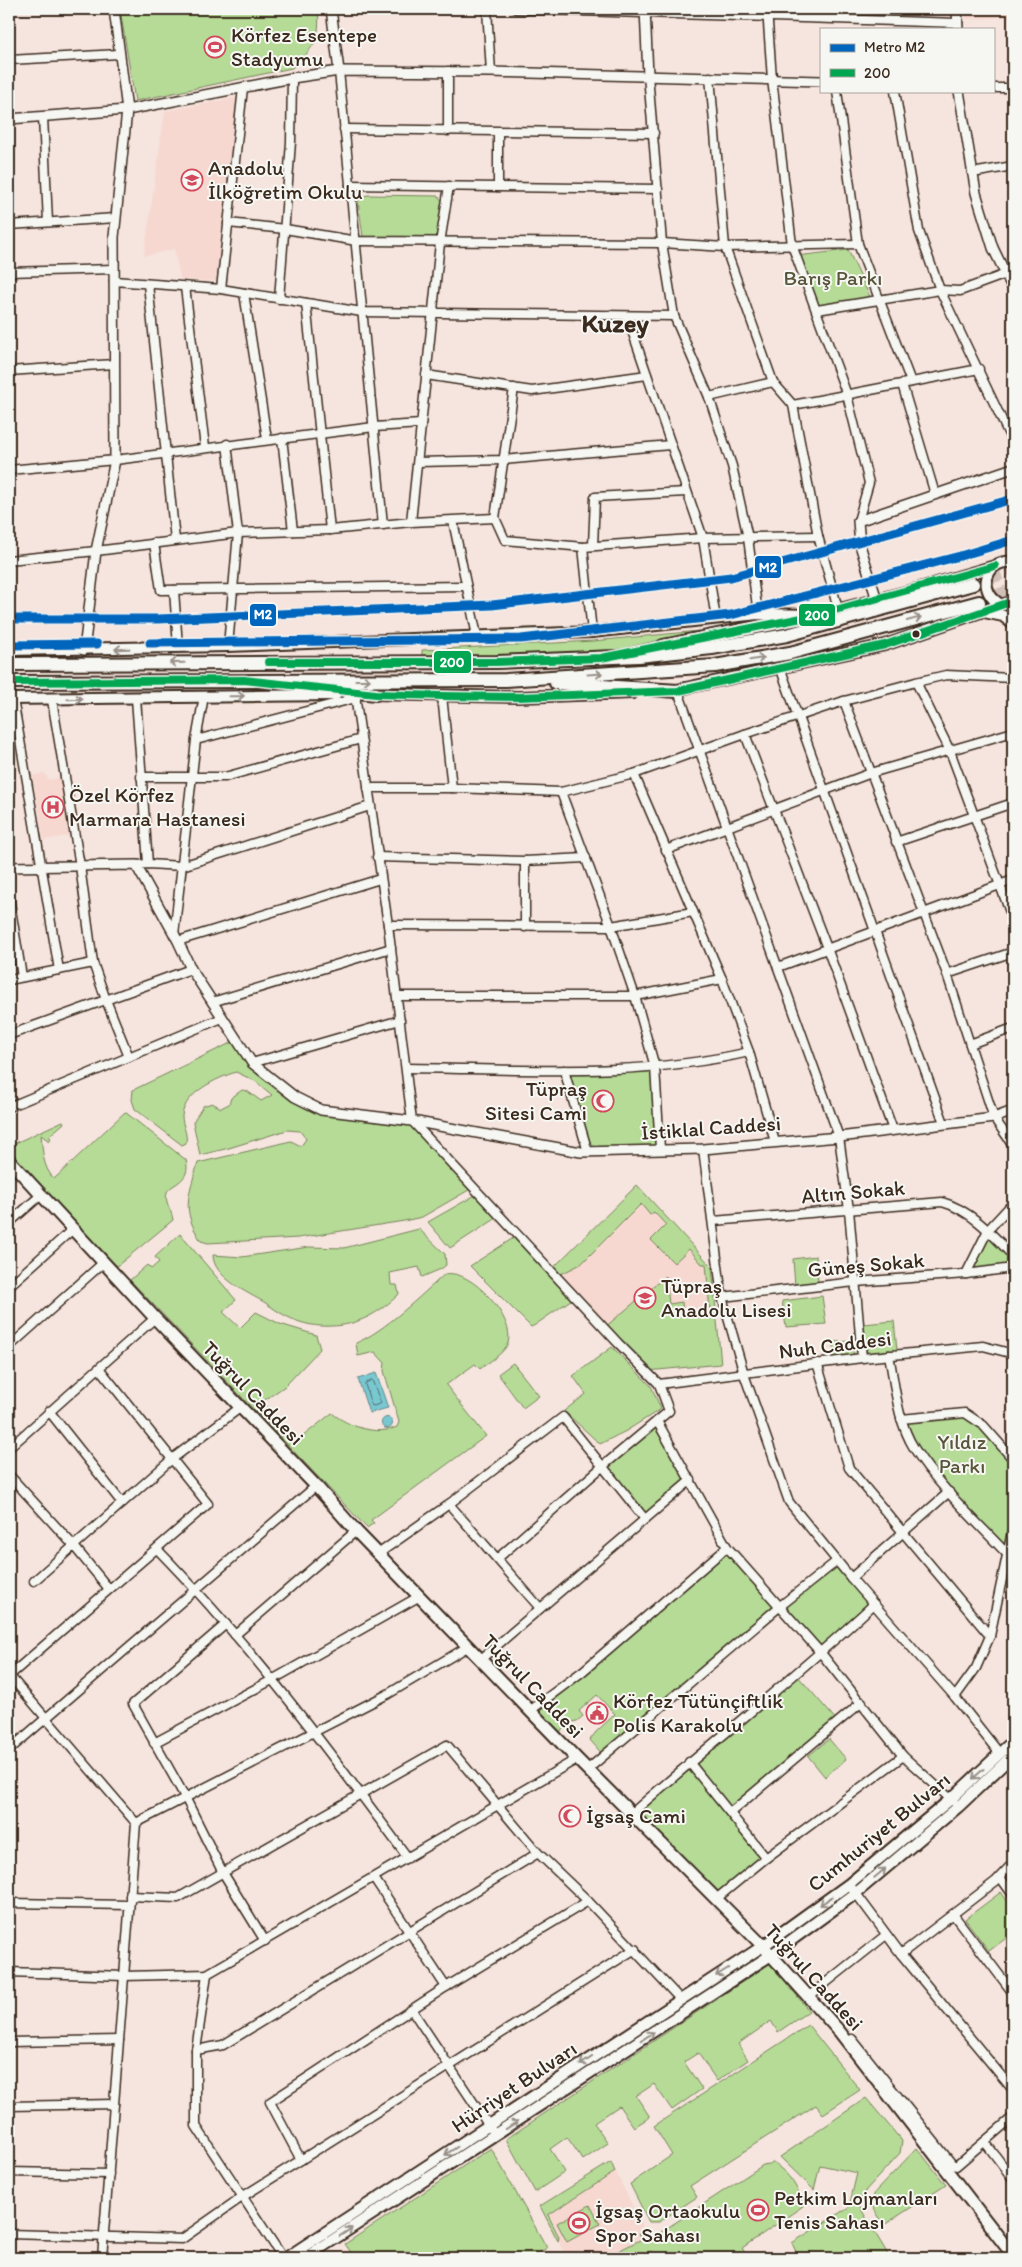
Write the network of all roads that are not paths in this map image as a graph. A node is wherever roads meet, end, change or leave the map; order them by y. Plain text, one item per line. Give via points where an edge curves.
1 (114, 9) edge
2 (331, 9) edge
3 (408, 9) edge
4 (421, 9) edge
5 (487, 9) edge
6 (516, 9) edge
7 (542, 9) edge
8 (767, 9) edge
9 (958, 9) edge
10 (594, 10) edge
11 (645, 11) edge
12 (768, 18) junction
13 (958, 26) edge
14 (119, 54) junction
15 (9, 60) edge
16 (339, 71) junction
17 (448, 71) junction
18 (491, 72) junction
19 (648, 75) junction
20 (710, 77) junction
21 (292, 78) junction
22 (772, 78) junction
23 (820, 81) edge
24 (243, 88) junction
25 (994, 88) edge
26 (1013, 88) edge
27 (836, 92) edge
28 (895, 92) edge
29 (959, 92) edge
30 (128, 110) junction
31 (43, 117) junction
32 (9, 119) edge
33 (344, 129) junction
34 (448, 131) junction
35 (498, 132) junction
36 (654, 133) junction
37 (1013, 166) edge
38 (972, 173) junction
39 (350, 185) junction
40 (449, 186) junction
41 (498, 187) junction
42 (658, 189) junction
43 (116, 218) junction
44 (48, 222) junction
45 (228, 223) junction
46 (9, 225) edge
47 (285, 229) junction
48 (357, 241) junction
49 (440, 243) junction
50 (662, 244) junction
51 (792, 244) junction
52 (858, 244) junction
53 (726, 247) junction
54 (114, 269) junction
55 (9, 272) edge
56 (1006, 274) junction
57 (114, 281) junction
58 (148, 284) junction
59 (185, 287) junction
60 (220, 289) junction
61 (1013, 289) edge
62 (940, 290) junction
63 (244, 293) junction
64 (879, 298) junction
65 (279, 299) junction
66 (306, 303) junction
67 (817, 310) junction
68 (362, 312) junction
69 (433, 313) junction
70 (627, 316) junction
71 (674, 316) junction
72 (114, 364) junction
73 (979, 369) junction
74 (9, 370) edge
75 (426, 375) junction
76 (647, 375) junction
77 (773, 382) junction
78 (911, 382) junction
79 (902, 384) junction
80 (514, 388) junction
81 (847, 395) junction
82 (709, 397) junction
83 (793, 405) junction
84 (421, 424) junction
85 (374, 427) junction
86 (320, 433) junction
87 (282, 438) junction
88 (267, 440) junction
89 (1013, 443) edge
90 (227, 444) junction
91 (670, 445) junction
92 (205, 448) junction
93 (164, 454) junction
94 (115, 460) junction
95 (503, 460) junction
96 (418, 462) junction
97 (1013, 468) edge
98 (9, 470) edge
99 (686, 492) junction
100 (935, 494) junction
101 (495, 518) junction
102 (858, 520) junction
103 (453, 521) junction
104 (411, 522) junction
105 (384, 525) junction
106 (330, 530) junction
107 (293, 531) junction
108 (238, 533) junction
109 (818, 536) junction
110 (703, 538) junction
111 (748, 538) junction
112 (175, 540) junction
113 (154, 543) junction
114 (593, 546) junction
115 (583, 547) junction
116 (96, 551) junction
117 (9, 560) edge
118 (1012, 561) edge
119 (995, 566) junction
120 (974, 584) tunnel mouth
121 (466, 586) junction
122 (174, 590) junction
123 (234, 590) junction
124 (877, 600) junction
125 (1008, 603) edge
126 (981, 606) junction
127 (838, 609) junction
128 (758, 614) junction
129 (817, 615) junction
130 (716, 619) junction
131 (1013, 622) edge
132 (592, 632) junction
133 (477, 636) junction
134 (228, 646) junction
135 (178, 647) junction
136 (9, 650) edge
137 (84, 650) junction
138 (601, 658) junction
139 (9, 664) edge
140 (780, 667) junction
141 (1013, 678) edge
142 (244, 680) junction
143 (506, 680) junction
144 (9, 682) edge
145 (916, 682) junction
146 (678, 691) junction
147 (376, 694) junction
148 (204, 696) junction
149 (355, 696) junction
150 (442, 696) junction
151 (136, 698) junction
152 (11, 699) edge
153 (52, 700) junction
154 (844, 701) junction
155 (798, 717) junction
156 (1013, 732) edge
157 (745, 734) junction
158 (361, 738) junction
159 (196, 740) junction
160 (698, 751) junction
161 (950, 751) junction
162 (871, 773) junction
163 (634, 774) junction
164 (141, 777) junction
165 (191, 778) junction
166 (368, 788) junction
167 (452, 788) junction
168 (824, 790) junction
169 (561, 792) junction
170 (1013, 802) edge
171 (370, 806) junction
172 (774, 809) junction
173 (974, 815) junction
174 (727, 828) junction
175 (896, 842) junction
176 (666, 850) junction
177 (377, 857) junction
178 (586, 858) junction
179 (525, 861) junction
180 (148, 864) junction
181 (136, 865) junction
182 (80, 866) junction
183 (182, 866) junction
184 (9, 867) edge
185 (41, 867) junction
186 (380, 879) junction
187 (1013, 880) edge
188 (1000, 884) junction
189 (9, 897) edge
190 (693, 912) junction
191 (923, 912) junction
192 (1013, 920) edge
193 (388, 925) junction
194 (611, 926) junction
195 (525, 927) junction
196 (875, 930) junction
197 (176, 938) junction
198 (390, 948) junction
199 (827, 948) junction
200 (1013, 952) edge
201 (93, 962) junction
202 (778, 967) junction
203 (191, 969) junction
204 (59, 970) junction
205 (947, 974) junction
206 (22, 977) junction
207 (722, 979) junction
208 (9, 980) edge
209 (396, 996) junction
210 (635, 996) junction
211 (106, 1000) junction
212 (212, 1002) junction
213 (222, 1018) junction
214 (400, 1020) junction
215 (1013, 1028) edge
216 (9, 1035) edge
217 (970, 1044) junction
218 (749, 1052) junction
219 (129, 1057) junction
220 (252, 1062) junction
221 (655, 1067) junction
222 (407, 1068) junction
223 (564, 1070) junction
224 (9, 1107) edge
225 (1013, 1111) edge
226 (994, 1118) junction
227 (412, 1121) junction
228 (944, 1123) junction
229 (893, 1130) junction
230 (839, 1137) junction
231 (774, 1142) junction
232 (1013, 1145) edge
233 (660, 1149) junction
234 (703, 1149) junction
235 (588, 1152) junction
236 (10, 1164) edge
237 (40, 1194) junction
238 (1013, 1202) edge
239 (848, 1210) junction
240 (713, 1221) junction
241 (9, 1223) edge
242 (73, 1229) junction
243 (988, 1230) junction
244 (1013, 1256) edge
245 (104, 1262) junction
246 (1013, 1268) edge
247 (966, 1274) junction
248 (855, 1282) junction
249 (9, 1286) edge
250 (722, 1297) junction
251 (155, 1318) junction
252 (9, 1346) edge
253 (889, 1355) junction
254 (1013, 1356) edge
255 (862, 1358) junction
256 (817, 1363) junction
257 (98, 1368) junction
258 (744, 1374) junction
259 (659, 1384) junction
260 (241, 1407) junction
261 (49, 1412) junction
262 (902, 1419) junction
263 (657, 1421) junction
264 (9, 1448) edge
265 (172, 1459) junction
266 (1013, 1459) edge
267 (602, 1466) junction
268 (9, 1475) edge
269 (691, 1480) junction
270 (316, 1486) junction
271 (949, 1492) junction
272 (122, 1504) junction
273 (448, 1504) junction
274 (644, 1518) junction
275 (1013, 1527) edge
276 (356, 1532) junction
277 (902, 1534) junction
278 (73, 1545) junction
279 (728, 1547) junction
280 (157, 1549) junction
281 (378, 1554) junction
282 (1007, 1554) junction
283 (498, 1558) junction
284 (837, 1561) junction
285 (851, 1578) junction
286 (34, 1581) dead end
287 (110, 1589) junction
288 (196, 1589) junction
289 (420, 1596) junction
290 (874, 1604) junction
291 (779, 1607) junction
292 (540, 1608) junction
293 (226, 1624) junction
294 (235, 1634) junction
295 (990, 1636) junction
296 (469, 1646) junction
297 (821, 1653) junction
298 (481, 1659) junction
299 (9, 1676) edge
300 (272, 1680) junction
301 (955, 1697) junction
302 (862, 1702) junction
303 (531, 1710) junction
304 (45, 1718) junction
305 (313, 1731) junction
306 (1013, 1741) edge
307 (154, 1743) junction
308 (9, 1750) edge
309 (1000, 1754) junction
310 (1013, 1755) edge
311 (903, 1756) junction
312 (577, 1759) junction
313 (689, 1762) junction
314 (587, 1770) junction
315 (360, 1793) junction
316 (185, 1797) junction
317 (951, 1799) junction
318 (498, 1806) junction
319 (958, 1807) junction
320 (731, 1812) junction
321 (631, 1814) junction
322 (136, 1823) junction
323 (538, 1853) junction
324 (408, 1858) junction
325 (766, 1858) junction
326 (1013, 1862) edge
327 (222, 1871) junction
328 (1000, 1877) junction
329 (374, 1878) junction
330 (849, 1884) junction
331 (856, 1894) junction
332 (1013, 1895) edge
333 (130, 1896) junction
334 (716, 1899) junction
335 (588, 1901) junction
336 (9, 1903) edge
337 (130, 1905) junction
338 (953, 1914) junction
339 (410, 1931) junction
340 (886, 1935) junction
341 (264, 1941) junction
342 (635, 1949) junction
343 (767, 1951) junction
344 (901, 1954) junction
345 (9, 1972) edge
346 (207, 1974) junction
347 (124, 1976) junction
348 (446, 1987) junction
349 (1013, 1993) edge
350 (808, 1997) junction
351 (680, 1999) junction
352 (412, 2010) junction
353 (823, 2014) junction
354 (119, 2040) junction
355 (9, 2042) edge
356 (196, 2050) junction
357 (449, 2067) junction
358 (1013, 2090) edge
359 (114, 2104) junction
360 (9, 2106) edge
361 (1013, 2117) edge
362 (492, 2131) junction
363 (985, 2142) junction
364 (302, 2160) junction
365 (9, 2172) edge
366 (108, 2174) junction
367 (1013, 2179) edge
368 (242, 2197) junction
369 (9, 2234) edge
370 (104, 2236) junction
371 (1010, 2253) dead end
372 (102, 2258) edge
373 (284, 2258) edge
374 (305, 2258) edge

1 - 14 street
2 - 16 street
3 - 4 street
5 - 18 street
6 - 7 street
7 - 10 street
8 - 12 street
9 - 13 street
10 - 11 street
11 - 12 street
11 - 19 street
12 - 13 street
12 - 22 street
14 - 15 street
14 - 30 street
16 - 17 street
16 - 21 street
16 - 33 street
17 - 18 street
17 - 34 street
18 - 19 street
19 - 20 street
19 - 36 street
20 - 22 street
20 - 53 street
21 - 24 street
21 - 47 street via 292,142
22 - 23 street
22 - 51 street
24 - 30 street
24 - 45 street
25 - 26 street
27 - 52 street
28 - 62 street via 919,231
29 - 38 street
30 - 31 street
30 - 43 street
31 - 32 street
31 - 44 street
33 - 34 street
33 - 39 street
34 - 35 street
35 - 36 street
35 - 41 street
36 - 42 street
37 - 38 street
38 - 56 street via 993,248
39 - 40 street
39 - 48 street
40 - 41 street
40 - 49 street
41 - 42 street
42 - 50 street
43 - 44 street
43 - 54 street
44 - 46 street
45 - 47 street
45 - 60 street
47 - 48 street
47 - 65 street
48 - 49 street
48 - 68 street
49 - 50 street
49 - 69 street
50 - 53 street
50 - 71 street
51 - 52 street
51 - 53 street
51 - 67 street
52 - 64 street
53 - 77 street
54 - 55 street
54 - 57 street
56 - 61 street
56 - 62 street via 960,291
57 - 58 street
57 - 72 street
58 - 59 street
58 - 93 street
59 - 60 street
59 - 92 street
60 - 63 street
62 - 64 street
62 - 73 street
63 - 65 street
63 - 88 street
64 - 67 street
64 - 78 street
65 - 66 street
66 - 68 street
66 - 86 street
67 - 81 street
68 - 69 street
68 - 85 street
69 - 70 street
69 - 75 street
70 - 71 street
70 - 76 street
71 - 82 street
72 - 74 street
72 - 94 street
73 - 78 street
73 - 89 street
75 - 80 street
75 - 84 street
76 - 80 street via 532,391
76 - 91 street
77 - 82 street
77 - 83 street
78 - 79 street
79 - 81 street
79 - 100 street
80 - 95 street
81 - 83 street
81 - 102 street via 869,483
82 - 111 street via 732,466
83 - 109 street
84 - 85 street
84 - 96 street
85 - 86 street
85 - 105 street
86 - 87 street
86 - 106 street
87 - 88 street
87 - 107 street
88 - 90 street
90 - 92 street
90 - 108 street
91 - 95 street
91 - 99 street
92 - 93 street
93 - 94 street
93 - 112 street
94 - 98 street
94 - 116 street
95 - 96 street
95 - 101 street
96 - 104 street
97 - 100 street
99 - 110 street
99 - 114 street via 595,497
100 - 102 street
101 - 103 street
101 - 115 street via 505,540
102 - 124 street via 860,545
103 - 104 street
103 - 121 street
104 - 105 street
105 - 106 street
106 - 107 street
107 - 108 street
108 - 112 street
108 - 123 street
109 - 111 street
109 - 127 street
110 - 111 street
110 - 114 street
110 - 130 street
111 - 128 street
112 - 113 street
113 - 116 street
113 - 122 street via 161,590
114 - 115 street
115 - 132 street
116 - 117 street
116 - 137 street
118 - 119 main road
119 - 124 main road
119 - 125 main road via 987,577 987,591 996,602
120 - 138 highway via 787,635 712,648
121 - 123 street
121 - 133 street
122 - 123 street
122 - 135 street
123 - 134 street
124 - 127 main road
125 - 126 main road
125 - 131 main road
126 - 131 main road
126 - 140 main road via 885,645
143 -> 126 highway via 715,666 790,653
127 - 129 main road
128 - 129 main road
128 - 130 main road
129 - 138 highway
130 - 132 main road
132 - 133 main road
133 - 134 main road
134 - 135 main road
135 -> 137 main road
136 - 137 main road
138 -> 139 highway via 497,662
140 - 146 main road
140 - 155 street
141 - 145 street via 946,675
142 -> 143 highway
142 - 144 highway
142 - 147 highway
143 - 146 highway
145 - 154 street
145 - 161 street
146 - 150 main road via 518,697
146 - 160 street
147 - 149 main road
147 - 150 main road
148 -> 149 main road
148 - 151 main road
148 - 159 street
149 - 158 street
149 - 159 street
150 - 167 street
153 -> 151 main road
151 - 164 street
152 - 153 main road
152 - 185 street
153 - 182 street
154 - 155 street
154 - 162 street
155 - 157 street
155 - 168 street
156 - 161 street
157 - 160 street
157 - 172 street
158 - 165 street via 225,777
158 - 166 street
159 - 165 street
160 - 163 street
160 - 174 street
161 - 162 street
161 - 173 street
162 - 168 street
162 - 175 street
163 - 169 street
163 - 176 street
164 - 165 street
164 - 180 street
165 - 183 street
166 - 167 street
166 - 171 street
167 - 169 street
168 - 172 street
168 - 196 street
169 - 178 street
170 - 173 street
171 - 177 street
171 - 183 street
172 - 174 street
172 - 199 street
173 - 175 street
173 - 188 street
174 - 176 street
174 - 202 street
175 - 191 street
176 - 190 street
177 - 179 street
177 - 186 street
178 - 179 street
178 - 194 street
179 - 195 street
180 - 181 street
180 - 183 street
181 - 182 street
181 - 197 street, İstiklal Caddesi
182 - 185 street
182 - 201 street
183 - 197 street
184 - 185 street
185 - 204 street
186 - 193 street
186 - 197 street
187 - 188 street
188 - 191 street
188 - 192 street
189 - 206 street
190 - 194 street
190 - 207 street
191 - 196 street
191 - 205 street
193 - 195 street
193 - 198 street
194 - 195 street
194 - 210 street
196 - 199 street
196 - 228 street
197 - 203 street, İstiklal Caddesi
198 - 209 street
198 - 212 street
199 - 202 street
199 - 229 street
200 - 205 street
201 - 204 street
201 - 211 street
202 - 230 street
203 - 211 street
203 - 212 street, İstiklal Caddesi
204 - 206 street
205 - 217 street
206 - 208 street
207 - 210 street
207 - 218 street
209 - 210 street
209 - 214 street
210 - 221 street
211 - 216 street
211 - 219 street
212 - 213 street, İstiklal Caddesi
213 - 219 street
213 - 220 street, İstiklal Caddesi
214 - 220 street
214 - 222 street
215 - 217 street
217 - 226 street
218 - 221 street
218 - 231 street
219 - 224 street
220 - 227 street, İstiklal Caddesi via 295,1096 321,1110
221 - 223 street
221 - 233 street
222 - 223 street
222 - 227 street
223 - 235 street
225 - 226 street, İstiklal Caddesi
226 - 228 street, İstiklal Caddesi
226 - 232 street
227 - 235 street, İstiklal Caddesi
227 - 259 street
228 - 229 street, İstiklal Caddesi
229 - 230 street, İstiklal Caddesi
230 - 231 street, İstiklal Caddesi
230 - 239 street
231 - 234 street, İstiklal Caddesi
233 - 234 street, İstiklal Caddesi
233 - 235 street, İstiklal Caddesi
234 - 240 street
236 - 237 main road, Tuğrul Caddesi
237 - 241 street
237 - 242 main road, Tuğrul Caddesi
238 - 243 street
239 - 240 street, Altın Sokak
239 - 243 street, Altın Sokak via 942,1202 955,1206
239 - 248 street
240 - 250 street
242 - 245 main road, Tuğrul Caddesi
242 - 249 street
243 - 244 street, Altın Sokak
243 - 247 street
245 - 251 main road, Tuğrul Caddesi
245 - 252 street
246 - 247 street, Güneş Sokak
247 - 248 street, Güneş Sokak
248 - 250 street, Güneş Sokak
248 - 255 street
250 - 258 street
251 - 257 street
251 - 260 main road, Tuğrul Caddesi
253 - 254 street, Nuh Caddesi via 982,1346
253 - 255 street, Nuh Caddesi
253 - 262 street
255 - 256 street, Nuh Caddesi
256 - 258 street, Nuh Caddesi
256 - 277 street via 849,1468
257 - 261 street
257 - 265 street
258 - 259 street, Nuh Caddesi
258 - 284 street via 789,1502
259 - 263 street via 669,1411
260 - 265 street
260 - 270 main road, Tuğrul Caddesi
261 - 264 street
261 - 272 street
262 - 266 street via 965,1413 983,1425
262 - 271 street via 913,1447
263 - 267 street
263 - 269 street
265 - 272 street
265 - 280 street via 208,1504
267 - 273 street via 563,1417
267 - 274 street
267 - 283 street
268 - 278 street
269 - 274 street
269 - 279 street
270 - 276 main road, Tuğrul Caddesi
270 - 288 street
271 - 277 street
271 - 282 street
272 - 278 street
273 - 281 street
273 - 283 street
274 - 292 street
275 - 282 street
276 - 281 main road, Tuğrul Caddesi
276 - 294 street
277 - 285 street
277 - 295 street
278 - 286 street
278 - 287 street
279 - 291 street
279 - 303 street via 583,1671
280 - 287 street
280 - 288 street
281 - 289 main road, Tuğrul Caddesi
282 - 295 street
283 - 292 street
284 - 285 street
284 - 291 street
285 - 290 street
287 - 299 street
288 - 293 street
288 - 304 street
289 - 296 main road, Tuğrul Caddesi
289 - 300 street
290 - 297 street
290 - 301 street
291 - 297 street
291 - 314 street
292 - 298 street
293 - 294 street
293 - 307 street via 133,1704
294 - 300 street
295 - 301 street via 976,1668
296 - 298 main road, Tuğrul Caddesi
296 - 305 street via 388,1694
297 - 302 street
297 - 313 street
298 - 303 main road, Tuğrul Caddesi
299 - 304 street
300 - 305 street
300 - 307 street
301 - 309 street
302 - 311 street
302 - 320 street
303 - 312 main road, Tuğrul Caddesi
304 - 308 street
304 - 322 street
305 - 315 street
305 - 316 street
306 - 309 main road, Cumhuriyet Bulvarı
307 - 316 street
309 -> 317 main road, Cumhuriyet Bulvarı
310 - 319 main road, Cumhuriyet Bulvarı
311 - 317 street
311 - 325 street
312 - 314 main road, Tuğrul Caddesi
312 - 318 street
313 - 320 street
313 - 321 street
314 - 321 main road, Tuğrul Caddesi
315 - 318 street via 447,1746
315 - 324 street
315 - 327 street
316 - 322 street
316 - 327 street
317 - 319 street
317 - 330 main road, Cumhuriyet Bulvarı
318 - 323 street
318 - 324 street
331 -> 319 main road, Cumhuriyet Bulvarı
320 - 325 street
321 - 334 main road, Tuğrul Caddesi
322 - 333 street
323 - 335 street
323 - 339 street
324 - 329 street
325 - 334 street
326 - 328 street
327 - 333 street via 178,1898
327 - 341 street
328 - 332 street
328 - 338 street
329 - 339 street
329 - 341 street
330 - 331 street
330 -> 343 main road, Cumhuriyet Bulvarı
331 - 340 street
331 - 343 main road, Cumhuriyet Bulvarı
333 - 337 street
334 - 343 main road, Tuğrul Caddesi
335 - 342 street
335 - 348 street
336 - 337 street
337 - 347 street
338 - 344 street
338 - 349 street
339 - 348 street
339 - 356 street via 223,2045
340 - 344 street
340 - 350 street
341 - 346 street
342 - 351 street
342 - 357 street
343 - 350 main road, Tuğrul Caddesi
343 -> 351 main road, Hürriyet Bulvarı
362 -> 343 main road, Hürriyet Bulvarı
344 - 358 street
345 - 347 street
346 - 347 street
346 - 356 street
347 - 354 street
348 - 352 street
350 - 353 main road, Tuğrul Caddesi
351 -> 362 main road, Hürriyet Bulvarı
352 - 357 street
352 - 364 street via 270,2102
353 - 363 street via 829,2013 834,2018 952,2164 956,2166
353 - 371 main road, Tuğrul Caddesi
354 - 355 street
354 - 359 street
356 - 368 street via 196,2126
357 - 362 street
357 - 364 street
359 - 360 street
359 - 366 street
361 - 363 street
362 -> 373 main road, Hürriyet Bulvarı
374 -> 362 main road, Hürriyet Bulvarı
363 - 367 street
364 - 368 street
365 - 366 street
366 - 370 street
368 - 370 street via 182,2238
368 - 373 street
369 - 370 street
370 - 372 street

